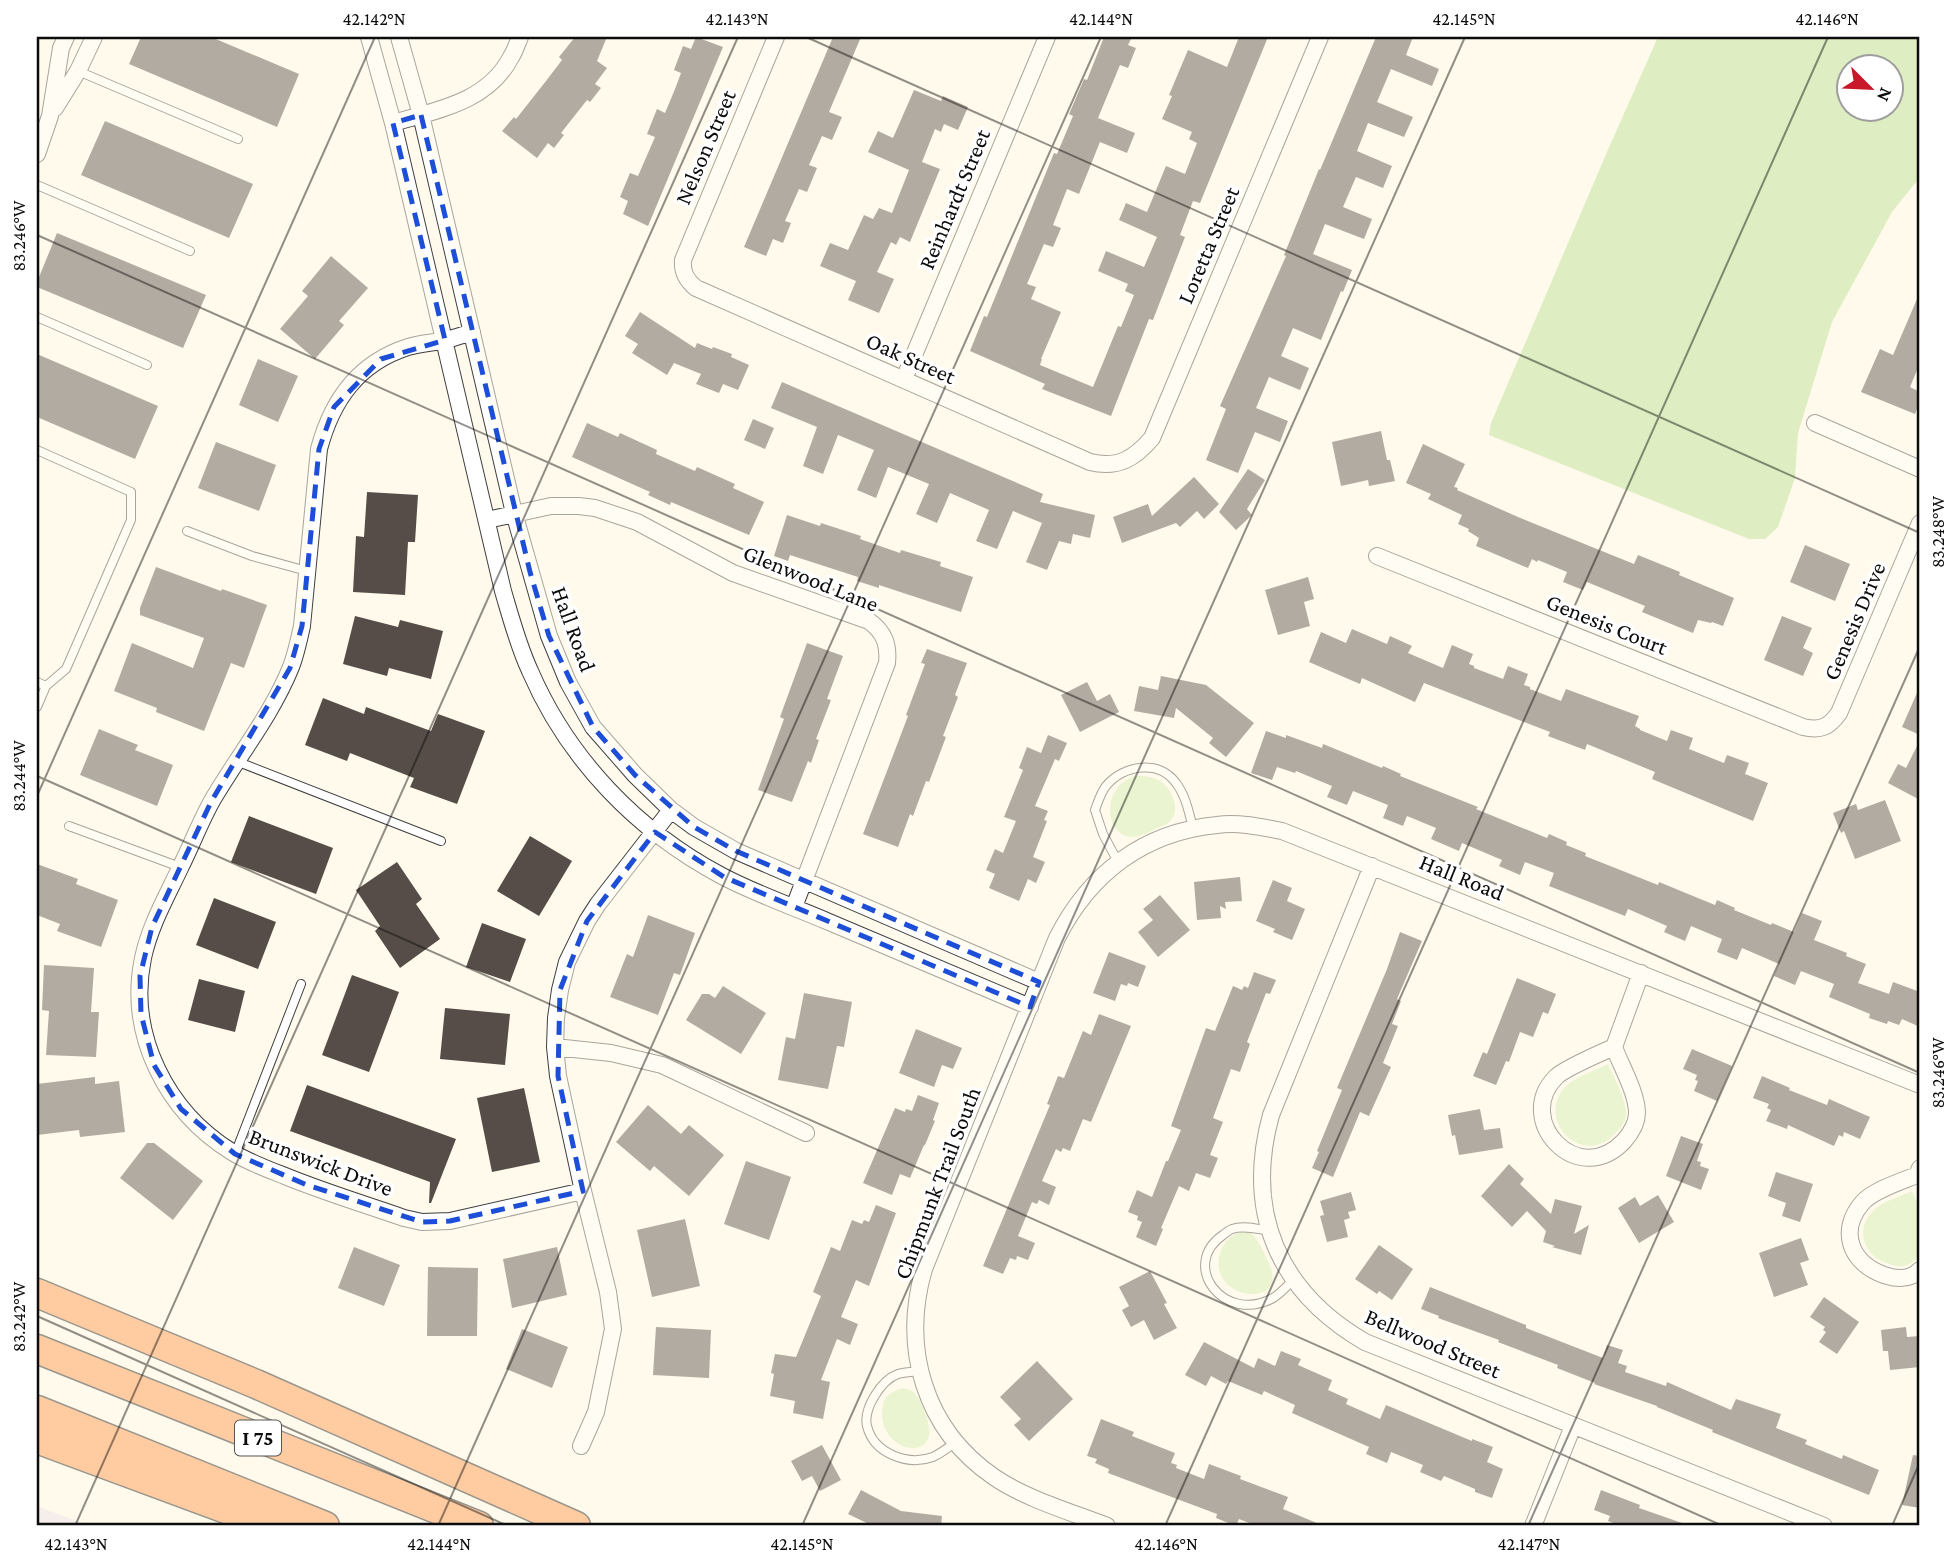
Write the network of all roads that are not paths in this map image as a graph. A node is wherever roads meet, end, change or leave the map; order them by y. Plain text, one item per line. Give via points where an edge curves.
1 (66, 37) edge
2 (94, 37) edge
3 (369, 37) edge
4 (399, 37) edge
5 (520, 37) edge
6 (776, 37) edge
7 (1047, 37) edge
8 (1320, 37) edge
9 (78, 71) junction
10 (421, 115) junction
11 (50, 116) junction
12 (393, 123) junction
13 (238, 139) dead end
14 (39, 144) edge
15 (37, 185) edge
16 (190, 251) dead end
17 (685, 276) joint
18 (37, 317) edge
19 (472, 332) junction
20 (445, 340) junction
21 (147, 365) dead end
22 (904, 379) junction
23 (1815, 423) dead end
24 (37, 450) edge
25 (1125, 460) joint
26 (1920, 469) edge
27 (514, 513) junction
28 (487, 520) junction
29 (1920, 523) edge
30 (187, 531) dead end
31 (1377, 556) dead end
32 (307, 571) junction
33 (37, 682) edge
34 (46, 686) junction
35 (37, 707) edge
36 (1820, 729) joint
37 (236, 761) junction
38 (671, 810) junction
39 (69, 826) dead end
40 (1193, 828) junction
41 (655, 832) junction
42 (441, 841) dead end
43 (1118, 862) junction
44 (1372, 866) junction
45 (180, 867) junction
46 (804, 880) junction
47 (794, 907) junction
48 (1641, 973) junction
49 (1039, 982) junction
50 (301, 984) dead end
51 (1030, 1007) junction
52 (555, 1047) junction
53 (1614, 1047) junction
54 (1920, 1085) edge
55 (806, 1133) dead end
56 (235, 1154) junction
57 (1919, 1175) edge
58 (583, 1191) junction
59 (1270, 1231) junction
60 (1920, 1270) edge
61 (1293, 1280) junction
62 (37, 1293) edge
63 (37, 1349) edge
64 (920, 1371) junction
65 (37, 1410) edge
66 (1573, 1426) junction
67 (37, 1439) edge
68 (956, 1442) junction
69 (581, 1446) dead end
70 (272, 1526) edge
71 (325, 1526) edge
72 (479, 1526) edge
73 (576, 1526) edge
74 (1107, 1526) edge
75 (1533, 1526) edge
76 (1824, 1526) edge

1 - 11 street
2 - 9 street
3 - 12 street
4 - 10 street, Hall Road
5 - 10 street via 510,59 477,95
6 - 17 street, Nelson Street via 683,260
7 - 22 street, Reinhardt Street
8 - 25 street, Loretta Street via 1152,438
9 - 11 street
9 - 13 lane
10 - 12 street
10 - 19 street, Hall Road
11 - 14 street
12 - 20 street
15 - 16 lane
17 - 22 street, Oak Street via 696,288
18 - 21 lane
19 - 20 street
19 - 27 street, Hall Road
20 - 28 street
20 - 32 street via 411,346 381,359 354,380 334,407 319,449
22 - 25 street, Oak Street via 1090,462 1109,465
23 - 26 street
24 - 34 lane via 131,492 126,533 66,669
27 - 28 street, Glenwood Lane
27 - 38 street, Hall Road via 549,636 568,682 593,727
27 - 46 street, Glenwood Lane via 551,506 609,512 733,573 878,628 887,643 887,663
28 - 41 street via 514,632 548,709 595,776
29 - 36 street, Genesis Drive via 1839,713
30 - 32 lane
31 - 36 street, Genesis Court via 1803,727
32 - 37 street via 302,626 290,668
33 - 34 lane
34 - 35 lane
37 - 42 lane
37 - 45 street, Brunswick Drive
38 - 41 street
38 - 46 street, Hall Road via 736,851
39 - 45 lane
40 - 43 street, Hall Road via 1153,841
40 - 43 lane via 1184,794 1163,769 1143,767 1120,773 1104,787 1095,810
40 - 44 street, Hall Road via 1219,824 1282,831
41 - 47 street via 724,877
41 - 52 street via 576,940 560,990
43 - 49 street, Hall Road via 1100,876 1066,919
44 - 48 street, Hall Road
44 - 59 street, Bellwood Street via 1266,1135 1262,1190
45 - 56 street, Brunswick Drive via 143,957 141,1014 154,1065 166,1088 198,1128
46 - 47 street, Glenwood Lane
46 - 49 street, Hall Road
47 - 51 street
48 - 53 street
48 - 54 street, Hall Road
49 - 51 street, Hall Road
50 - 56 lane
51 - 64 street, Chipmunk Trail South via 924,1269 914,1329
52 - 55 street via 662,1065
52 - 58 street
53 - 53 street via 1557,1076 1544,1095 1542,1119 1552,1139 1567,1153 1585,1158 1605,1156 1631,1133 1637,1102
56 - 58 street, Brunswick Drive via 307,1185 422,1222 450,1221
57 - 60 street via 1865,1200 1852,1218 1849,1240 1858,1259 1873,1271 1894,1278 1911,1277
58 - 69 street via 613,1329 596,1412
59 - 61 street, Bellwood Street
59 - 61 lane via 1232,1229 1214,1241 1206,1256 1207,1280 1220,1296 1237,1305 1274,1297
61 - 66 street, Bellwood Street via 1315,1307 1365,1342
62 - 73 highway
63 - 72 highway, I 75
64 - 68 street, Chipmunk Trail South via 933,1407
64 - 68 lane via 882,1383 866,1423 871,1437 897,1458 916,1460 933,1457
65 - 71 highway, I 75
66 - 75 street
66 - 76 street, Bellwood Street
67 - 70 highway
68 - 74 street, Chipmunk Trail South via 995,1478

